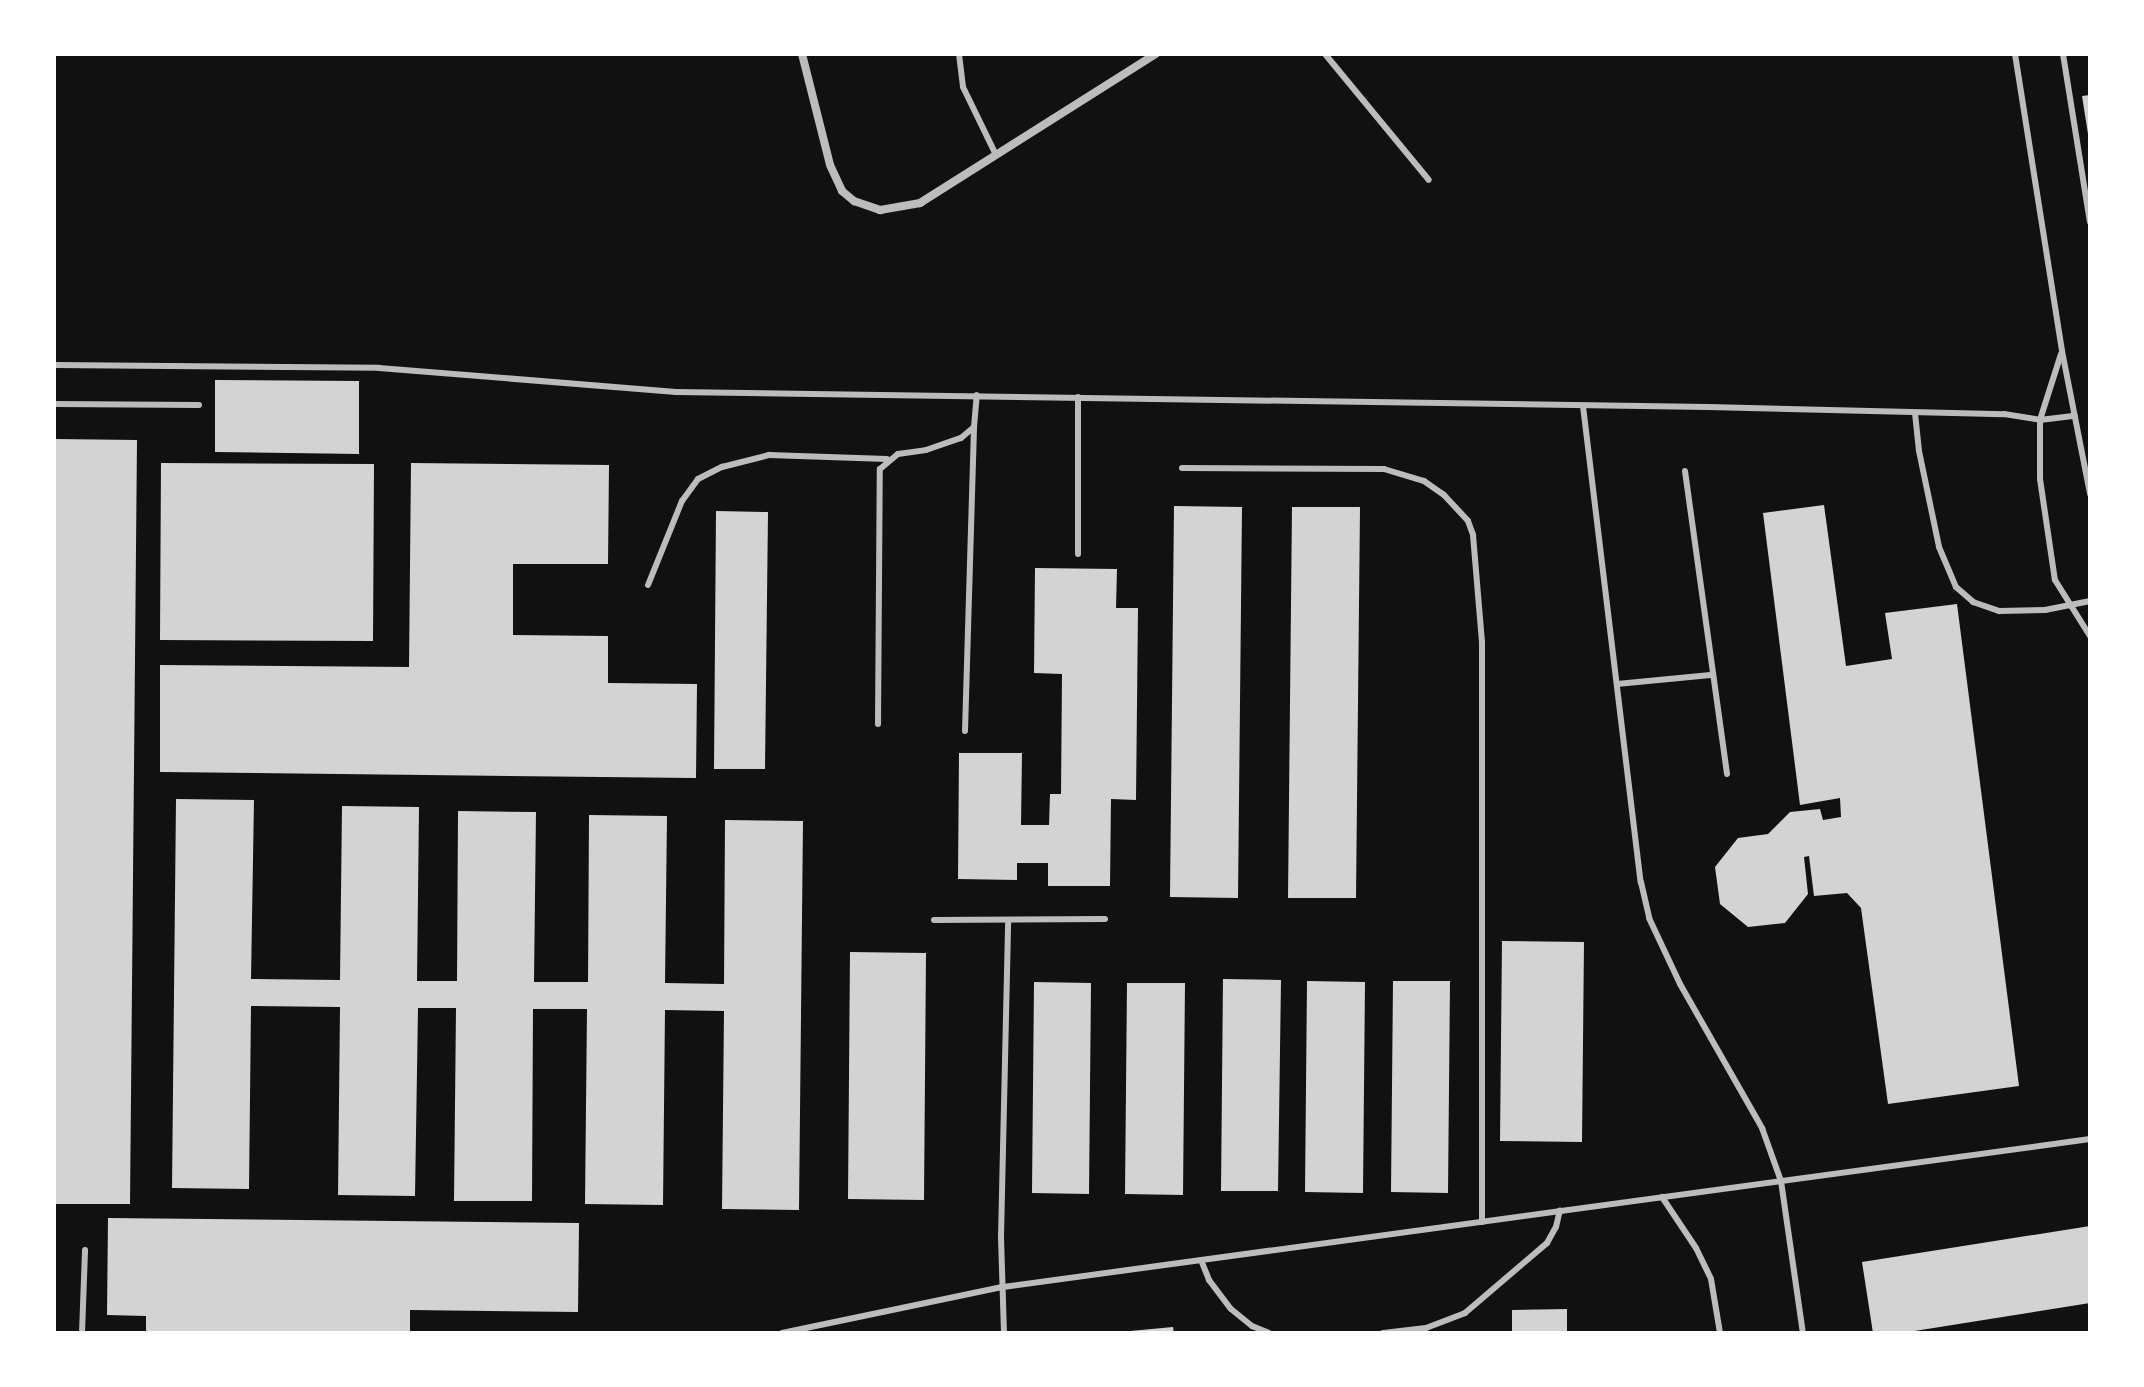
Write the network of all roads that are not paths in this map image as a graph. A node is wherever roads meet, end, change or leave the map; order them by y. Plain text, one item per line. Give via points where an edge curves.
1 (802, 54) edge
2 (959, 54) edge
3 (1156, 54) edge
4 (1325, 54) edge
5 (2015, 54) edge
6 (2063, 54) edge
7 (996, 155) junction
8 (1429, 180) dead end
9 (2090, 222) edge
10 (2062, 351) junction
11 (54, 365) edge
12 (977, 395) junction
13 (1078, 397) junction
14 (54, 404) edge
15 (199, 405) dead end
16 (1583, 406) junction
17 (1915, 413) junction
18 (2075, 416) junction
19 (2040, 420) junction
20 (974, 427) junction
21 (887, 459) junction
22 (1182, 468) dead end
23 (1685, 471) dead end
24 (2090, 494) edge
25 (1078, 554) dead end
26 (648, 585) dead end
27 (2090, 601) edge
28 (2073, 606) junction
29 (2090, 636) edge
30 (1711, 675) junction
31 (1617, 684) junction
32 (878, 724) dead end
33 (965, 731) dead end
34 (1727, 774) dead end
35 (1105, 919) dead end
36 (934, 920) dead end
37 (1008, 920) junction
38 (2090, 1139) edge
39 (1781, 1181) junction
40 (1662, 1197) junction
41 (1560, 1210) junction
42 (1482, 1222) junction
43 (85, 1250) dead end
44 (1201, 1260) junction
45 (1003, 1287) junction
46 (82, 1333) edge
47 (782, 1333) edge
48 (1004, 1333) edge
49 (1269, 1333) edge
50 (1383, 1333) edge
51 (1720, 1333) edge
52 (1803, 1333) edge

1 - 7 street via 830,165 842,191 854,201 880,210 909,207
2 - 7 lane via 963,87
3 - 7 street
4 - 8 lane
5 - 10 lane
6 - 9 lane
10 - 18 lane
10 - 19 lane
11 - 12 lane via 379,368 676,392
12 - 13 lane
12 - 20 lane
13 - 16 lane
13 - 25 lane
14 - 15 lane
16 - 17 lane
16 - 31 lane
17 - 19 lane
17 - 28 lane via 1935,532 1956,587 1973,602 1999,611
18 - 19 lane
18 - 24 lane
19 - 28 lane via 2040,479 2052,568 2060,591
20 - 21 lane via 945,445
20 - 33 lane
21 - 26 lane via 769,455 698,479 682,501
21 - 32 lane via 878,489
22 - 42 lane via 1384,469 1424,481 1468,521 1482,642
23 - 30 lane
27 - 28 lane
28 - 29 lane
30 - 31 lane
30 - 34 lane
31 - 39 lane via 1649,918 1680,984 1747,1098
35 - 37 lane
36 - 37 lane
37 - 45 lane
38 - 39 lane
39 - 40 lane
39 - 52 lane
40 - 41 lane
40 - 51 lane via 1711,1279
41 - 42 lane
41 - 50 lane via 1547,1243 1465,1313 1426,1328
42 - 44 lane
43 - 46 lane
44 - 45 lane
44 - 49 lane via 1231,1309
45 - 47 lane
45 - 48 lane

